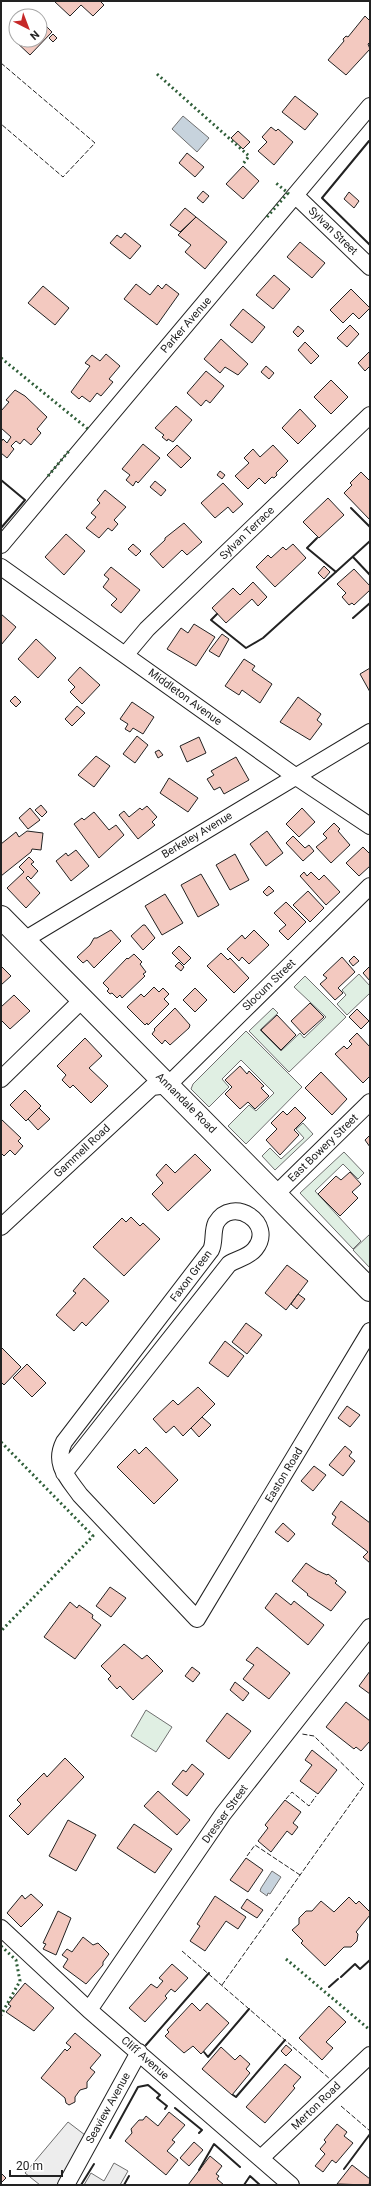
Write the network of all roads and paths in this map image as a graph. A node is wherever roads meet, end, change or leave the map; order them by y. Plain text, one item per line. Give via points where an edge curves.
1 (370, 106) edge
2 (296, 196) junction
3 (370, 267) edge
4 (370, 415) edge
5 (1, 545) edge
6 (1, 567) edge
7 (126, 654) junction
8 (370, 732) edge
9 (295, 776) junction
10 (370, 826) edge
11 (370, 886) edge
12 (1, 917) edge
13 (24, 940) junction
14 (83, 999) junction
15 (1, 1079) edge
16 (168, 1085) junction
17 (370, 1102) edge
18 (276, 1194) junction
19 (1, 1227) edge
20 (370, 1290) edge
21 (370, 1331) edge
22 (64, 1473) junction
23 (198, 1619) joint
24 (370, 1627) edge
25 (1, 1928) edge
26 (89, 2010) junction
27 (139, 2052) junction
28 (370, 2055) edge
29 (261, 2158) junction
30 (66, 2185) edge
31 (291, 2185) edge

1 - 2 street, Parker Avenue
2 - 3 street, Sylvan Street
2 - 5 street, Parker Avenue
4 - 7 street, Sylvan Terrace via 147,629
6 - 7 street, Middleton Avenue
7 - 9 street, Middleton Avenue
8 - 9 street, Berkeley Avenue
9 - 10 street, Middleton Avenue
9 - 13 street, Berkeley Avenue
11 - 16 street, Slocum Street
12 - 13 street, Annandale Road
13 - 14 street, Annandale Road
14 - 15 street
14 - 16 street, Annandale Road
16 - 18 street, Annandale Road
16 - 19 street, Gammell Road via 152,1087
17 - 18 street, East Bowery Street
18 - 20 street, Annandale Road
21 - 23 street, Easton Road
22 - 22 street, Faxon Green via 229,1264 255,1250 260,1231 254,1218 234,1211 222,1217 217,1223 212,1250 64,1442 59,1458
22 - 23 street, Faxon Green via 80,1495
24 - 26 street, Dresser Street via 223,1814
25 - 26 street, Cliff Avenue
26 - 27 street, Cliff Avenue
27 - 29 street, Cliff Avenue
27 - 30 street, Seaview Avenue
28 - 29 street, Merton Road
29 - 31 street, Cliff Avenue

